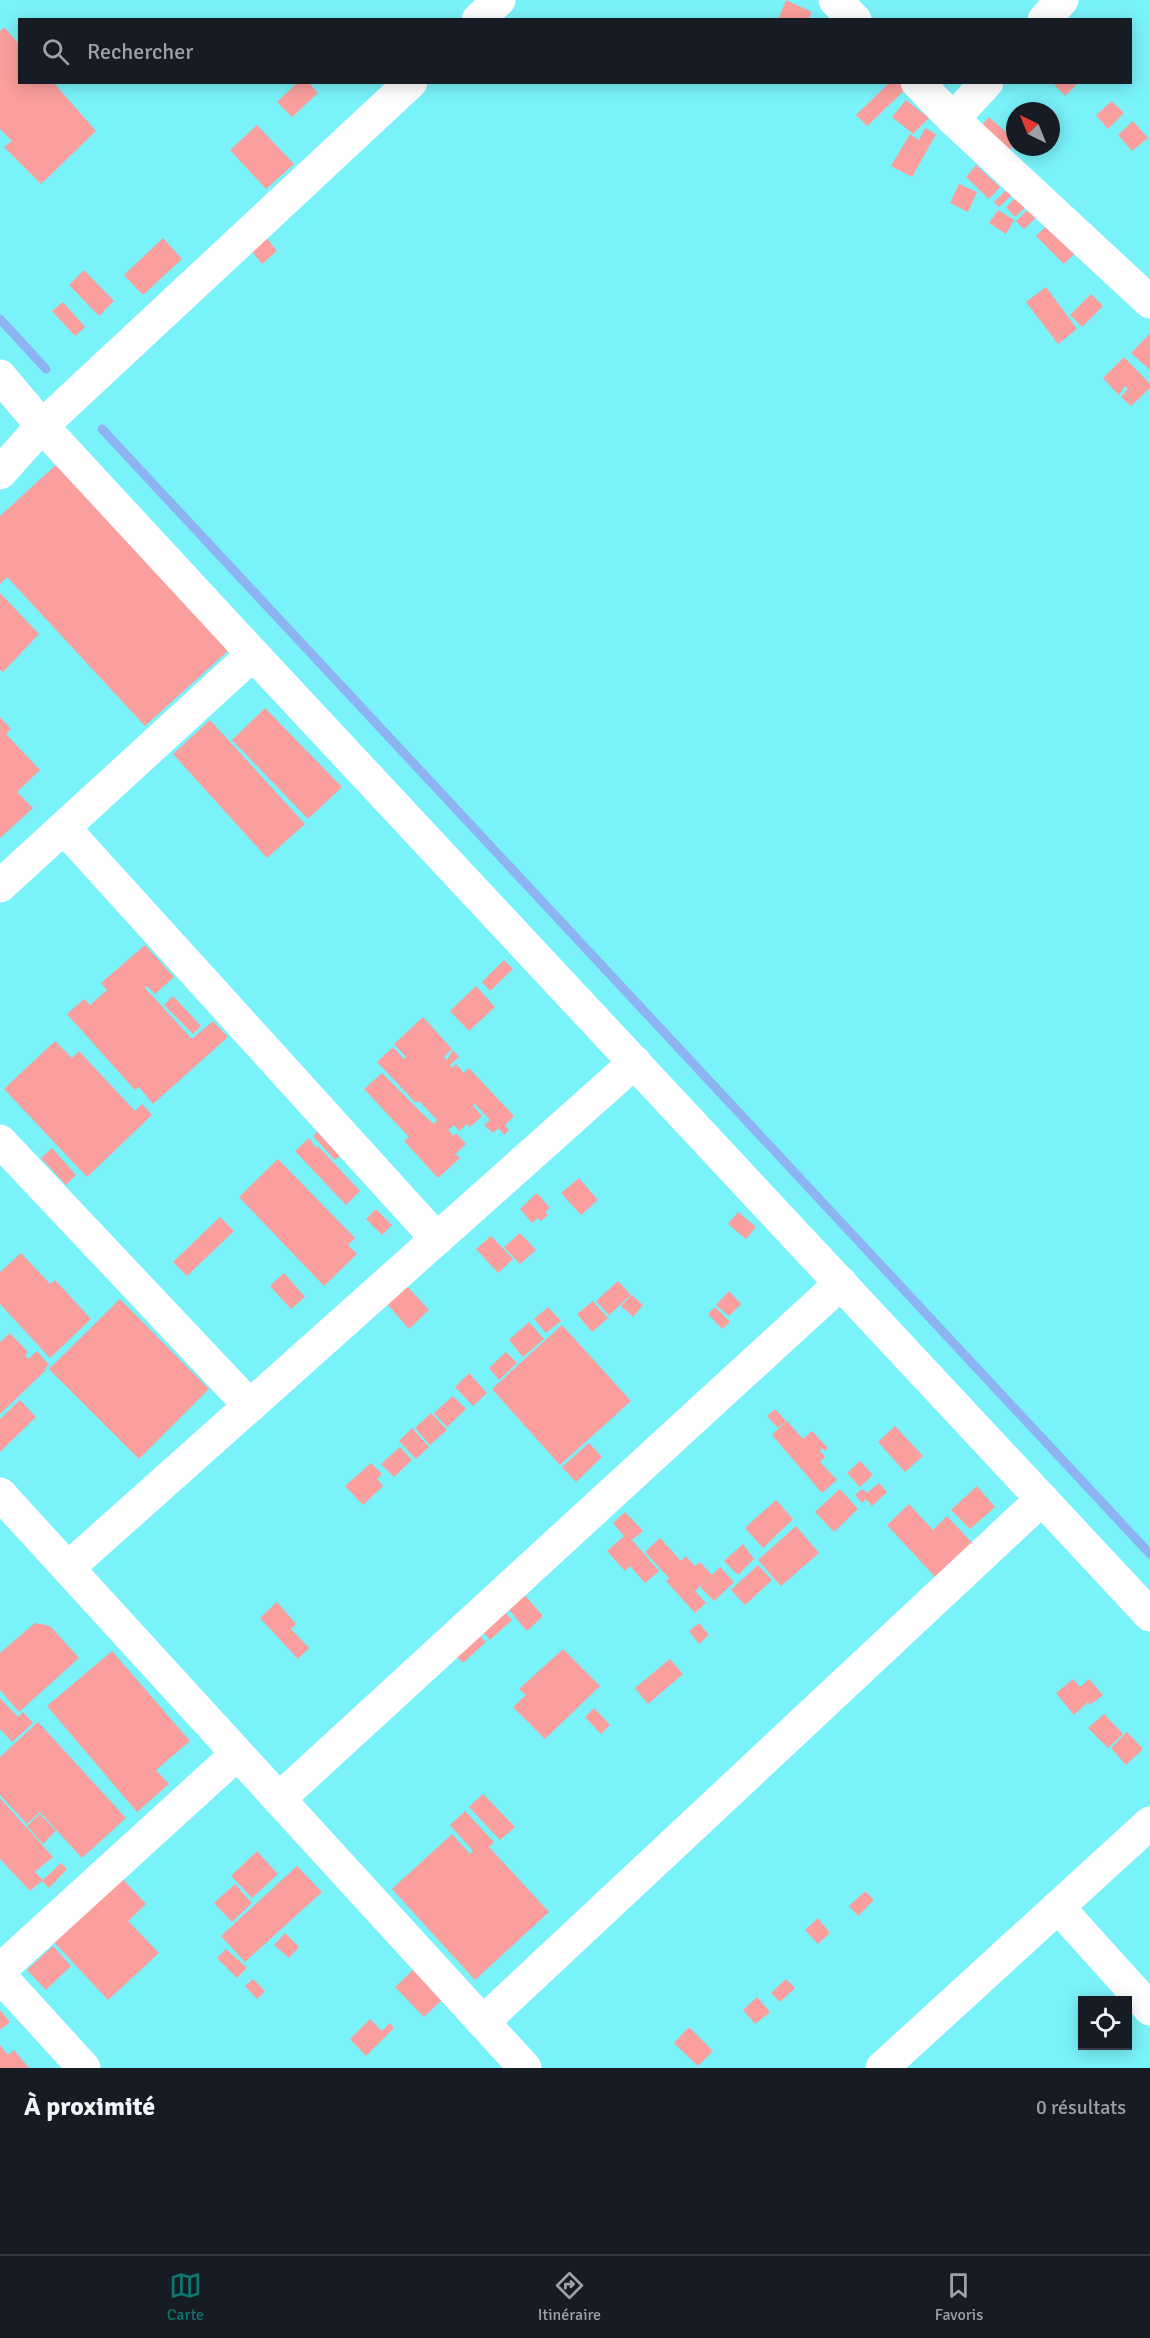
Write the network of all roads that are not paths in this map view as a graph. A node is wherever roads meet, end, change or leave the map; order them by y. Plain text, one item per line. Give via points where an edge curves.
1 (499, 0) edge
2 (835, 0) edge
3 (1062, 0) edge
4 (480, 18) edge
5 (853, 18) edge
6 (1046, 18) edge
7 (409, 84) edge
8 (919, 84) edge
9 (985, 84) edge
10 (953, 119) junction
11 (1150, 302) edge
12 (0, 376) edge
13 (42, 426) junction
14 (0, 473) edge
15 (253, 654) junction
16 (64, 828) junction
17 (0, 886) edge
18 (635, 1062) junction
19 (0, 1141) edge
20 (437, 1239) junction
21 (841, 1283) junction
22 (250, 1406) junction
23 (0, 1494) edge
24 (1042, 1499) junction
25 (68, 1568) junction
26 (1150, 1615) edge
27 (237, 1754) junction
28 (279, 1799) junction
29 (1150, 1823) edge
30 (1058, 1907) junction
31 (0, 1970) edge
32 (0, 1976) edge
33 (1150, 2009) edge
34 (483, 2022) junction
35 (84, 2068) edge
36 (525, 2068) edge
37 (882, 2068) edge

1 - 4 street
2 - 5 street
3 - 6 street
7 - 13 street
8 - 10 street
9 - 10 street
10 - 11 street
12 - 13 street
13 - 14 street
13 - 15 street
15 - 16 street
15 - 18 street
16 - 17 street
16 - 20 street
18 - 20 street
18 - 21 street
19 - 22 street
20 - 22 street
21 - 24 street
21 - 28 street
22 - 25 street
23 - 25 street
24 - 26 street
24 - 34 street
25 - 27 street
27 - 28 street
27 - 31 street
28 - 34 street
29 - 30 street
30 - 33 street
30 - 37 street
32 - 35 street
34 - 36 street

